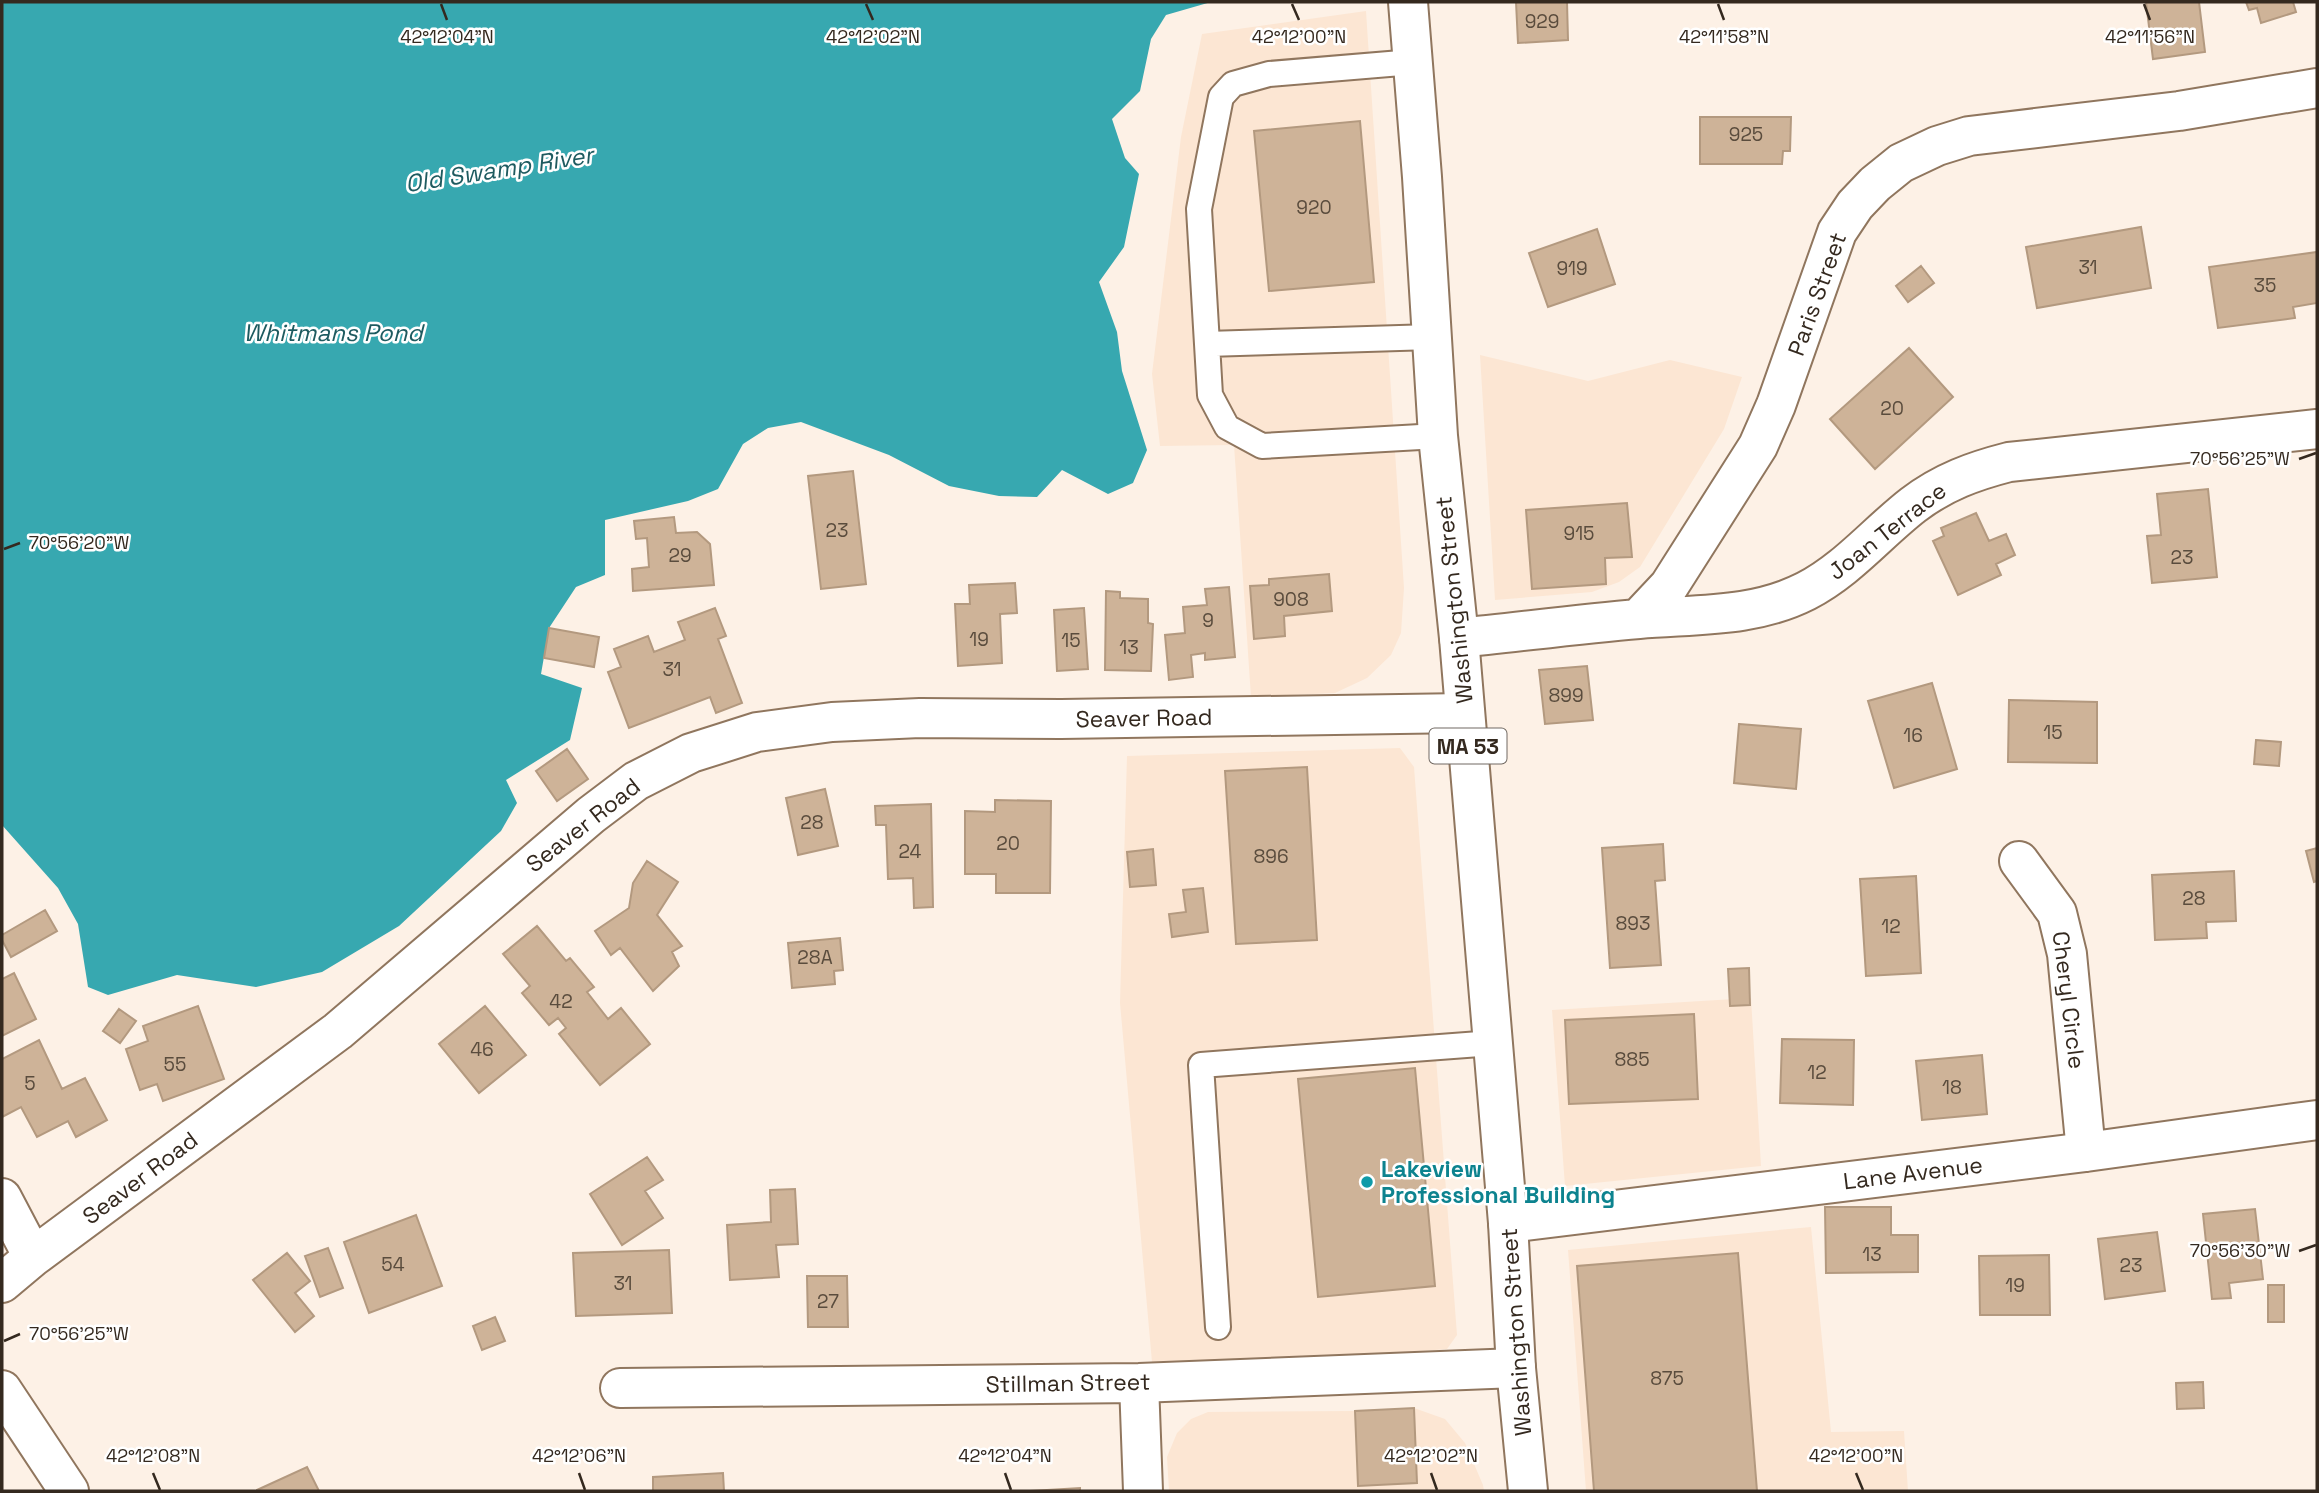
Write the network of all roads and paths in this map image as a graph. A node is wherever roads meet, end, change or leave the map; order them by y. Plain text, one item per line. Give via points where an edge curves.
1 (1408, 2) edge
2 (1413, 62) junction
3 (2317, 88) edge
4 (1432, 337) junction
5 (1207, 344) junction
6 (2317, 429) edge
7 (1437, 436) junction
8 (1637, 620) junction
9 (1459, 638) junction
10 (1465, 713) junction
11 (2019, 860) dead end
12 (1493, 1043) junction
13 (2317, 1120) edge
14 (2086, 1152) junction
15 (2, 1198) edge
16 (1508, 1223) junction
17 (33, 1257) junction
18 (2, 1283) edge
19 (1218, 1327) dead end
20 (1516, 1368) junction
21 (1139, 1383) junction
22 (620, 1388) dead end
23 (2, 1390) edge
24 (69, 1491) edge
25 (1143, 1491) edge
26 (1528, 1491) edge

1 - 2 street, Washington Street / MA 53
2 - 4 street, Washington Street / MA 53
2 - 5 lane via 1269,74 1233,84 1221,97 1199,209
3 - 8 street, Paris Street via 2179,111 1969,136 1901,163 1855,205 1837,232 1758,446 1669,586
4 - 5 lane
4 - 7 street, Washington Street / MA 53
5 - 7 lane via 1210,395 1227,427 1262,446
6 - 8 street, Joan Terrace via 2010,462 1971,472 1913,505 1834,574 1779,604 1740,613
7 - 9 street, Washington Street / MA 53
8 - 9 street, Joan Terrace
9 - 10 street, Washington Street / MA 53
10 - 12 street, Washington Street / MA 53
10 - 17 street, Seaver Road via 832,722 757,733 691,753 636,781 591,815 338,1031
11 - 14 street, Cheryl Circle via 2057,913 2067,954
12 - 16 street, Washington Street / MA 53
12 - 19 lane via 1201,1065
13 - 14 street, Lane Avenue
14 - 16 street, Lane Avenue
15 - 17 street
16 - 20 street, Washington Street / MA 53
17 - 18 street, Seaver Road
20 - 21 street, Stillman Street
20 - 26 street, Washington Street / MA 53
21 - 22 street, Stillman Street
21 - 25 street
23 - 24 street

